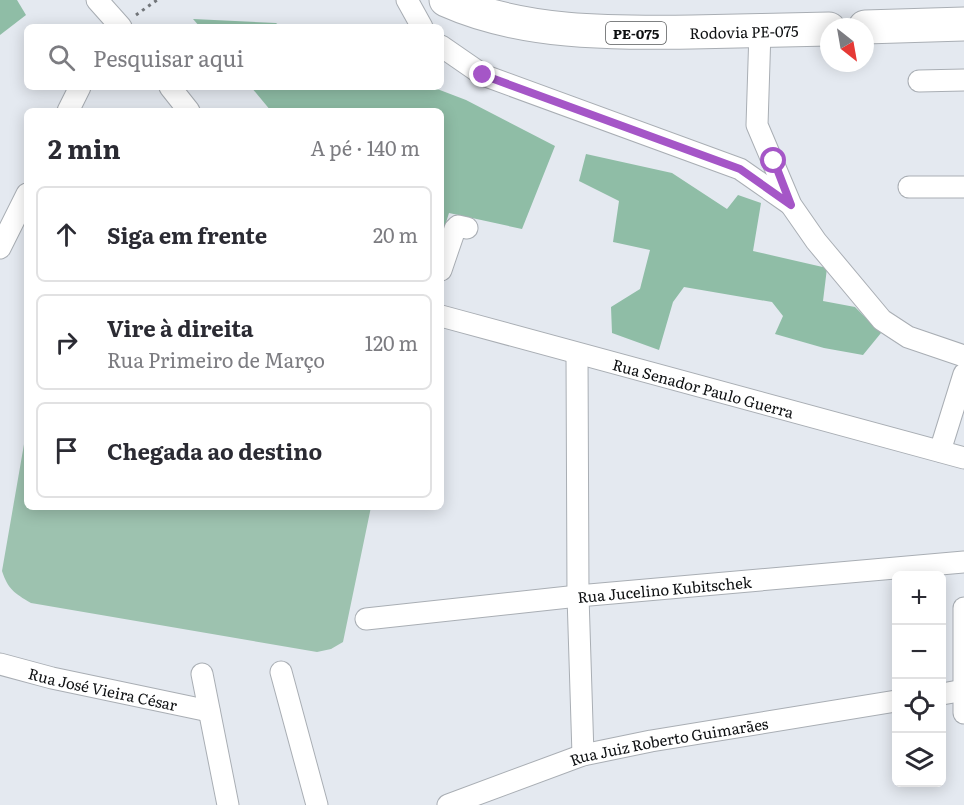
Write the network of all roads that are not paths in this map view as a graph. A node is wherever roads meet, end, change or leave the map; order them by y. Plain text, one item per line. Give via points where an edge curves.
1 (97, 0) edge
2 (407, 0) edge
3 (446, 0) edge
4 (115, 24) edge
5 (420, 24) edge
6 (964, 24) edge
7 (874, 27) edge
8 (820, 28) edge
9 (760, 31) junction
10 (444, 48) edge
11 (964, 80) edge
12 (919, 81) dead end
13 (78, 90) edge
14 (172, 90) edge
15 (70, 108) edge
16 (187, 108) edge
17 (964, 187) edge
18 (909, 188) dead end
19 (24, 200) edge
20 (791, 205) junction
21 (467, 228) dead end
22 (0, 248) edge
23 (444, 261) edge
24 (444, 317) edge
25 (577, 354) junction
26 (964, 356) edge
27 (964, 374) edge
28 (940, 450) junction
29 (964, 458) edge
30 (964, 562) edge
31 (578, 596) junction
32 (964, 608) edge
33 (366, 619) dead end
34 (0, 664) edge
35 (281, 672) dead end
36 (202, 674) dead end
37 (963, 690) edge
38 (946, 693) edge
39 (892, 702) edge
40 (209, 711) junction
41 (964, 713) edge
42 (583, 755) junction
43 (228, 805) edge
44 (317, 805) edge
45 (448, 805) edge

1 - 4 street
2 - 5 street
3 - 9 main road, Rodovia PE-075 / PE-075 via 526,24 629,33
6 - 7 main road
8 - 9 main road, Rodovia PE-075 / PE-075
9 - 20 street via 757,125
10 - 20 street via 483,75 740,169
11 - 12 street
13 - 15 street
14 - 16 street
17 - 18 street
19 - 22 street
20 - 26 street via 882,320 908,337
21 - 23 street via 455,229
24 - 25 street, Rua Senador Paulo Guerra
25 - 28 street, Rua Senador Paulo Guerra
25 - 31 street
27 - 28 street
28 - 29 street, Rua Senador Paulo Guerra
30 - 31 street, Rua Jucelino Kubitschek
31 - 33 street, Rua Jucelino Kubitschek
31 - 42 street
32 - 37 street
34 - 40 street, Rua José Vieira César
35 - 44 street
36 - 40 street
37 - 38 street
37 - 41 street
39 - 42 street, Rua Juiz Roberto Guimarães
40 - 43 street
42 - 45 street, Rua Juiz Roberto Guimarães

